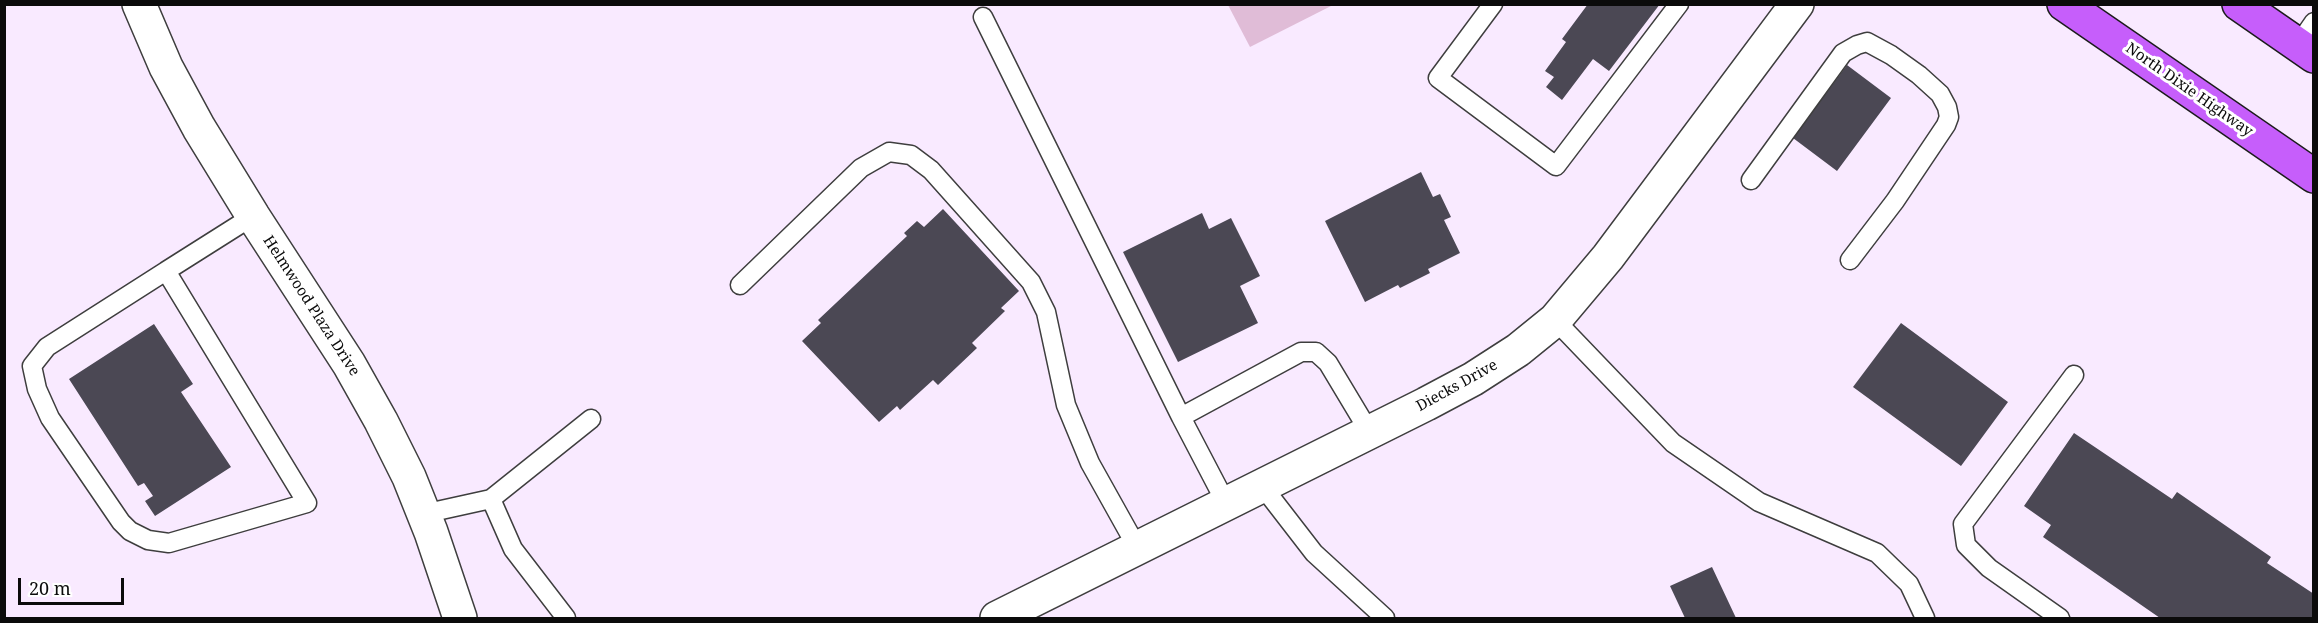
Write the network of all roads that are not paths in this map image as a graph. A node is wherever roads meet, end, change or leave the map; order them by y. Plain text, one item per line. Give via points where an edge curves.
1 (139, 4) edge
2 (1493, 4) edge
3 (1679, 4) edge
4 (2064, 4) edge
5 (1791, 6) edge
6 (2249, 7) edge
7 (982, 16) dead end
8 (2308, 41) edge
9 (2313, 176) edge
10 (1751, 180) dead end
11 (253, 216) junction
12 (1850, 260) dead end
13 (166, 271) junction
14 (740, 285) dead end
15 (1555, 320) junction
16 (2074, 375) dead end
17 (1181, 417) junction
18 (591, 419) dead end
19 (1370, 433) junction
20 (1263, 487) junction
21 (491, 499) junction
22 (1227, 505) junction
23 (423, 514) junction
24 (1138, 549) junction
25 (460, 618) edge
26 (566, 618) edge
27 (998, 618) edge
28 (1385, 618) edge
29 (1925, 618) edge
30 (2060, 618) edge

1 - 11 street, Helmwood Plaza Drive via 166,67
2 - 3 lane via 1438,78 1556,166
4 - 9 main road, North Dixie Highway
5 - 15 street, Diecks Drive via 1608,257
6 - 8 main road
7 - 17 lane
10 - 12 lane via 1843,54 1857,45 1867,42 1919,75 1940,94 1949,117 1919,167
11 - 13 lane
11 - 23 street, Helmwood Plaza Drive via 349,364 409,477
13 - 13 lane via 307,503 169,543 148,540 122,522 50,418 32,366 46,347
14 - 24 lane via 861,168 888,152 911,155 931,170 1031,282 1046,312 1066,405 1090,463
15 - 19 street, Diecks Drive via 1473,379
15 - 29 lane via 1673,443 1759,502 1877,553 1909,584
16 - 30 lane via 1963,524 1966,545 1989,568
17 - 19 lane via 1301,352 1316,352 1328,363
17 - 22 lane
18 - 21 lane
19 - 20 street, Diecks Drive
20 - 22 street, Diecks Drive
20 - 28 lane via 1314,553
21 - 23 lane
21 - 26 lane via 513,549
22 - 24 street, Diecks Drive
23 - 25 street, Helmwood Plaza Drive
24 - 27 street, Diecks Drive

